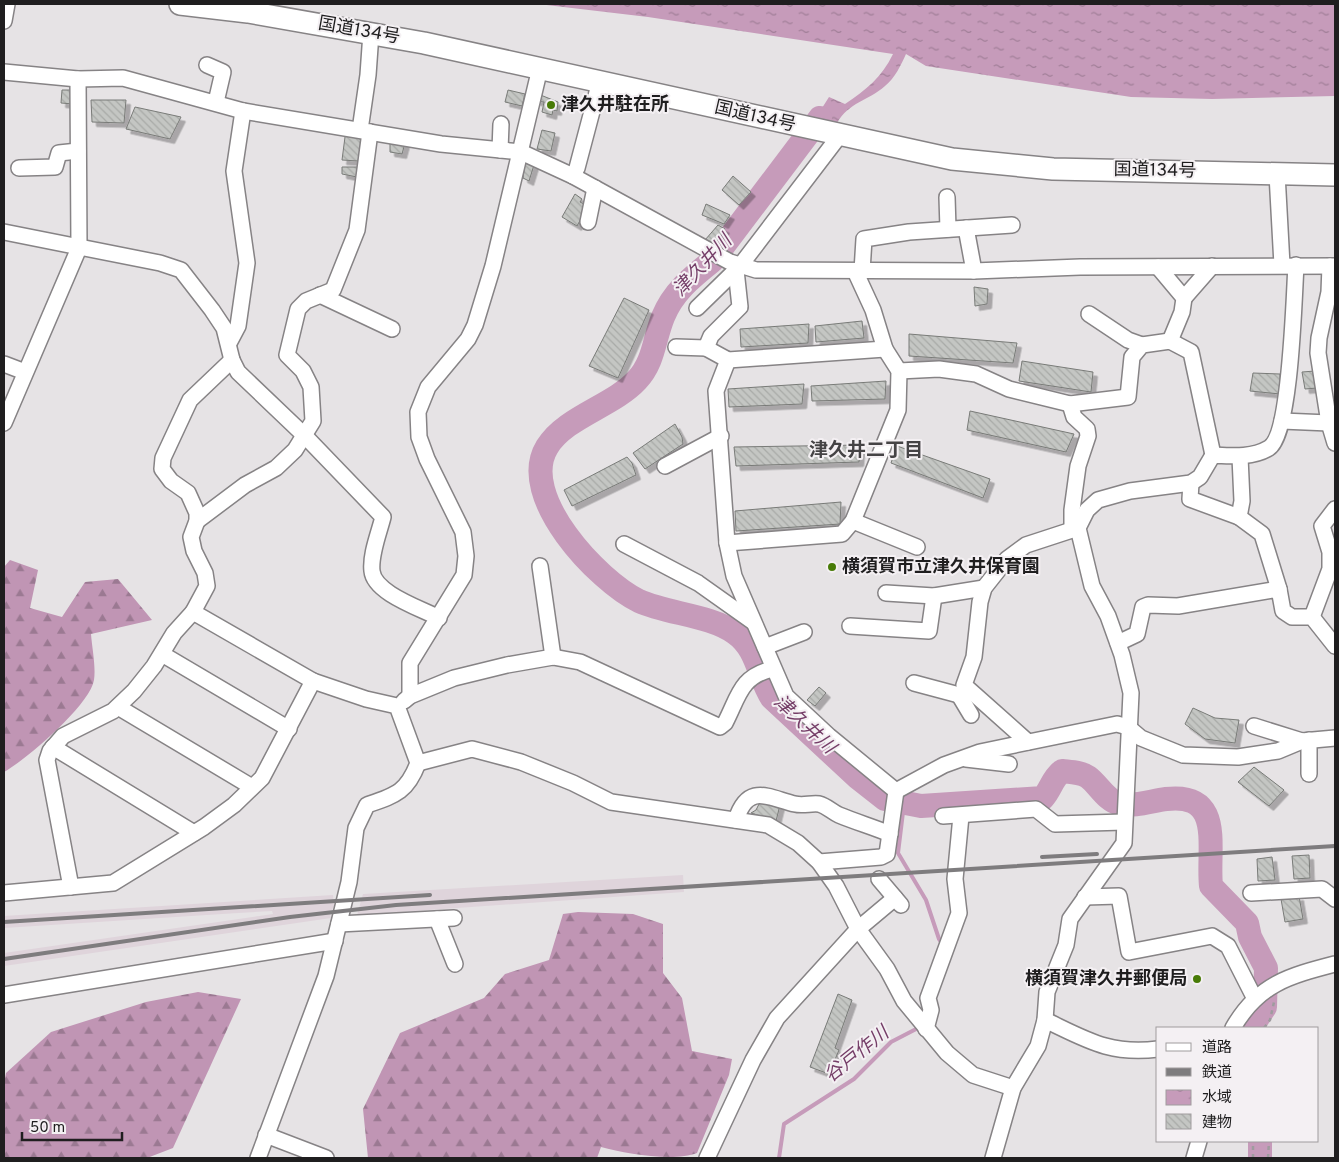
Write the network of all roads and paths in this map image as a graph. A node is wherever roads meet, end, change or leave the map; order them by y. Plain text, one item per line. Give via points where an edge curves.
1 (7, 4) edge
2 (180, 4) edge
3 (4, 22) edge
4 (371, 33) junction
5 (207, 65) dead end
6 (540, 68) junction
7 (4, 72) edge
8 (78, 79) junction
9 (600, 81) junction
10 (216, 102) junction
11 (243, 111) junction
12 (501, 124) dead end
13 (365, 131) junction
14 (840, 135) junction
15 (500, 150) junction
16 (78, 151) junction
17 (521, 152) junction
18 (19, 168) dead end
19 (1277, 174) junction
20 (1335, 175) edge
21 (573, 176) junction
22 (595, 188) junction
23 (947, 197) dead end
24 (588, 222) dead end
25 (1012, 225) dead end
26 (966, 228) junction
27 (948, 229) junction
28 (4, 232) edge
29 (79, 248) junction
30 (1289, 265) junction
31 (736, 266) junction
32 (1212, 266) junction
33 (1332, 266) edge
34 (1158, 267) junction
35 (858, 271) junction
36 (974, 271) junction
37 (313, 298) junction
38 (1184, 298) junction
39 (697, 308) dead end
40 (1089, 314) dead end
41 (392, 329) dead end
42 (1170, 341) junction
43 (229, 343) junction
44 (1142, 345) junction
45 (676, 347) dead end
46 (706, 348) junction
47 (885, 349) junction
48 (232, 360) junction
49 (728, 360) junction
50 (4, 364) edge
51 (899, 371) junction
52 (25, 372) junction
53 (1070, 404) junction
54 (1282, 422) junction
55 (4, 423) edge
56 (1329, 423) junction
57 (304, 435) junction
58 (720, 436) junction
59 (1335, 443) edge
60 (1213, 454) junction
61 (1240, 457) junction
62 (665, 466) dead end
63 (1191, 483) junction
64 (1335, 509) edge
65 (1239, 516) junction
66 (197, 521) junction
67 (854, 521) junction
68 (1075, 529) junction
69 (727, 543) junction
70 (624, 544) dead end
71 (917, 547) dead end
72 (540, 566) dead end
73 (984, 588) junction
74 (1279, 590) junction
75 (886, 594) dead end
76 (934, 596) junction
77 (193, 612) junction
78 (1312, 617) junction
79 (439, 618) junction
80 (753, 622) junction
81 (850, 626) dead end
82 (804, 632) dead end
83 (1118, 643) junction
84 (1335, 646) edge
85 (765, 647) junction
86 (162, 654) junction
87 (553, 657) junction
88 (770, 669) junction
89 (313, 681) junction
90 (914, 683) dead end
91 (964, 692) junction
92 (410, 696) junction
93 (397, 706) junction
94 (118, 707) junction
95 (971, 715) dead end
96 (1254, 726) dead end
97 (1128, 727) junction
98 (289, 729) junction
99 (1335, 738) edge
100 (1306, 740) junction
101 (1028, 742) junction
102 (54, 747) junction
103 (960, 758) junction
104 (418, 763) junction
105 (1009, 764) dead end
106 (1309, 774) dead end
107 (252, 787) junction
108 (895, 797) junction
109 (1125, 810) junction
110 (943, 816) dead end
111 (961, 816) junction
112 (736, 820) junction
113 (194, 833) junction
114 (890, 834) junction
115 (819, 862) junction
116 (879, 879) dead end
117 (71, 887) junction
118 (4, 892) edge
119 (1251, 893) dead end
120 (1085, 897) junction
121 (1335, 899) edge
122 (454, 918) dead end
123 (437, 919) junction
124 (339, 924) junction
125 (858, 928) junction
126 (335, 941) junction
127 (455, 964) dead end
128 (1335, 964) edge
129 (1276, 983) junction
130 (4, 995) edge
131 (1257, 998) junction
132 (1045, 1020) junction
133 (1234, 1027) edge
134 (1265, 1027) edge
135 (926, 1030) junction
136 (1156, 1049) edge
137 (1012, 1088) junction
138 (266, 1135) junction
139 (1199, 1142) edge
140 (1253, 1142) edge
141 (1269, 1142) edge
142 (258, 1158) edge
143 (326, 1158) edge
144 (707, 1158) edge
145 (993, 1158) edge
146 (1194, 1158) edge
147 (1253, 1158) edge
148 (1268, 1158) edge

1 - 3 street
2 - 4 highway, 国道134号
4 - 6 highway, 国道134号
4 - 13 street
5 - 10 street via 223,72
6 - 9 highway, 国道134号
6 - 17 street
7 - 8 street
8 - 10 street via 123,78
8 - 16 street
9 - 14 highway, 国道134号
9 - 21 street
10 - 11 street
11 - 13 street
11 - 43 street via 234,171 246,263 238,326
12 - 15 street
13 - 15 street
13 - 37 street via 357,230 333,290
14 - 19 highway, 国道134号 via 952,159 1053,169
14 - 31 street
15 - 17 street
16 - 18 street via 59,153 55,167
16 - 29 street
17 - 21 street
17 - 79 street via 494,266 475,325 468,339 428,387 418,412 419,437 463,532 466,556 464,575
19 - 20 highway, 国道134号
19 - 30 street
21 - 22 street
22 - 24 street
22 - 31 street
23 - 27 street
25 - 26 street
26 - 27 street
26 - 36 street
27 - 35 street via 864,239
28 - 29 street
29 - 43 street via 181,270 224,328
29 - 52 street
30 - 32 street
30 - 33 street
30 - 54 street via 1292,349
31 - 35 street via 772,272
31 - 39 street
31 - 46 street via 740,307 711,336
32 - 34 street
32 - 38 street
33 - 56 street via 1318,353
34 - 36 street
34 - 38 street
35 - 36 street
35 - 47 street
37 - 41 street
37 - 57 street via 298,309 287,355 303,371 312,387 314,421
38 - 42 street
40 - 44 street via 1128,340
42 - 44 street
42 - 60 street via 1191,352
43 - 48 street
44 - 53 street via 1132,357 1128,397
45 - 46 street
46 - 49 street
47 - 49 street
47 - 51 street
48 - 57 street via 238,372
48 - 66 street via 190,400 163,458 162,469 171,481 188,493
49 - 58 street via 716,391
50 - 52 street
51 - 53 street via 939,369 976,374 1009,389
51 - 67 street via 898,410
52 - 55 street
53 - 68 street via 1074,417 1087,429 1088,436 1078,466 1072,510
54 - 56 street
54 - 61 street via 1270,447
56 - 59 street
57 - 66 street via 276,468 245,485
57 - 79 street via 383,517 372,570 376,584
58 - 62 street
58 - 69 street
60 - 61 street
60 - 63 street via 1200,477
61 - 65 street via 1242,501
63 - 65 street via 1190,499
63 - 68 street via 1130,491 1098,500
64 - 78 street via 1322,526 1330,552 1330,569
65 - 74 street via 1262,534
66 - 77 street via 191,537 207,586
67 - 69 street via 842,534
67 - 71 street
68 - 73 street via 1026,545 1007,558
68 - 83 street via 1092,586
69 - 80 street via 734,576
70 - 80 street via 698,584
72 - 87 street
73 - 76 street
73 - 91 street via 974,657
74 - 78 street via 1283,611 1292,617
74 - 83 street via 1178,606 1148,605 1143,608 1137,634
75 - 76 street
76 - 81 street via 930,631
77 - 86 street via 174,633
77 - 89 street
78 - 84 street
79 - 92 street via 410,663
80 - 85 street
82 - 85 street
83 - 97 street via 1130,693
85 - 88 street
86 - 94 street
86 - 98 street
87 - 88 street via 580,662 720,727 744,683 753,675
87 - 92 street via 454,678
88 - 108 street via 794,705 883,782
89 - 93 street
89 - 98 street
90 - 91 street
91 - 95 street
91 - 101 street
92 - 93 street
93 - 104 street
94 - 102 street via 63,736
94 - 107 street
96 - 100 street
97 - 100 street via 1142,738 1183,755 1238,757 1278,751
97 - 101 street via 1117,724
97 - 109 street
98 - 107 street via 262,778
99 - 100 street
100 - 106 street
101 - 103 street
102 - 113 street
102 - 117 street via 47,760
103 - 105 street
103 - 108 street
104 - 112 street via 472,748 521,762 611,802
104 - 124 street via 412,780 403,791 367,805 362,814 356,828 349,882
107 - 113 street via 234,805
108 - 114 street
109 - 111 street via 1055,824 1036,809
109 - 120 street via 1124,843
110 - 111 street
111 - 135 street via 955,879 959,913 928,998 931,1010
112 - 114 street via 745,802 765,794 798,805 817,804
112 - 115 street via 768,825 782,832
113 - 117 street via 113,882
114 - 115 street via 886,854 881,857
115 - 125 street
116 - 125 street via 898,901
117 - 118 street
119 - 121 street via 1322,889
120 - 131 street via 1119,896 1129,952 1212,936 1228,946
120 - 132 street via 1070,919 1066,945 1048,992
122 - 123 street
123 - 124 street
123 - 127 street
124 - 126 street
125 - 135 street
125 - 144 street via 777,1018 753,1060
126 - 130 street
126 - 138 street via 326,976
128 - 129 street via 1300,972
129 - 131 street
129 - 134 path via 1270,1020
131 - 133 street
132 - 136 street via 1110,1049
132 - 137 street via 1038,1046
135 - 137 street via 973,1075
137 - 145 street
138 - 142 street
138 - 143 street
139 - 146 street
140 - 147 path
141 - 148 path

